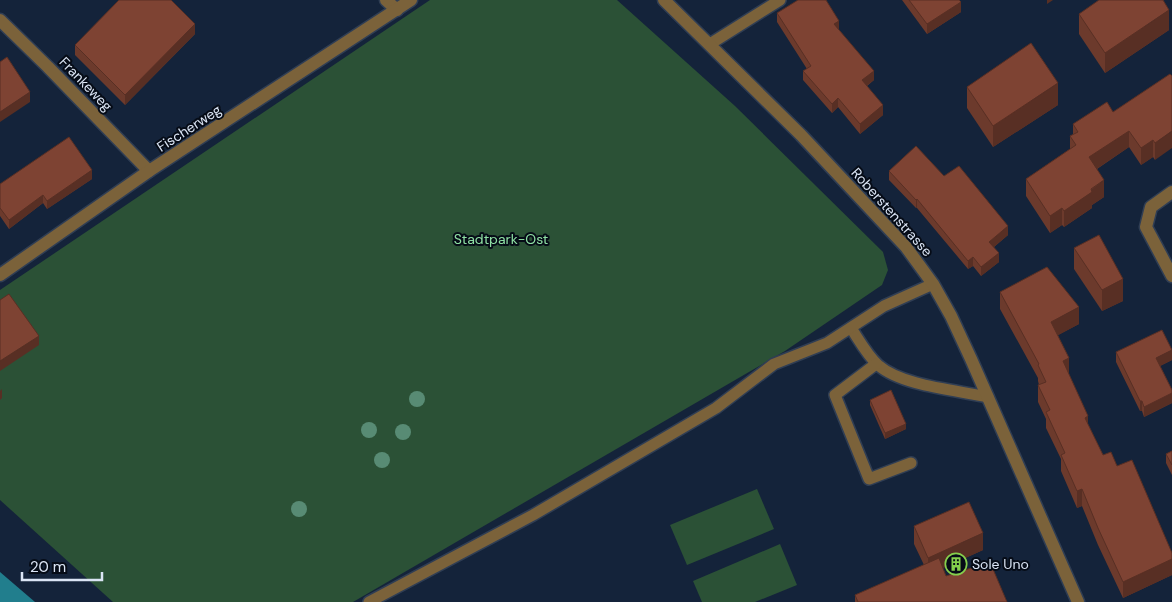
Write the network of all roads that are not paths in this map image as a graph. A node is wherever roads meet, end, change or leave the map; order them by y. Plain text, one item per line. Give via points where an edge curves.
1 (386, 0) edge
2 (411, 0) edge
3 (664, 0) edge
4 (780, 0) edge
5 (397, 10) junction
6 (0, 20) edge
7 (710, 44) junction
8 (149, 171) junction
9 (1172, 192) edge
10 (0, 275) edge
11 (1172, 276) edge
12 (933, 284) junction
13 (851, 328) junction
14 (876, 364) junction
15 (988, 397) junction
16 (911, 462) dead end
17 (382, 599) edge
18 (369, 602) edge
19 (1078, 602) edge

1 - 5 street
2 - 5 street, Fischerweg
3 - 7 street, Roberstenstrasse
4 - 7 lane
5 - 8 street, Fischerweg
6 - 8 street, Frankeweg
7 - 12 street, Roberstenstrasse via 802,135 906,246
8 - 10 street, Fischerweg
9 - 11 street via 1151,207 1146,226
12 - 13 lane via 884,306
12 - 15 street, Roberstenstrasse
13 - 14 lane
13 - 17 lane via 827,343 774,364 716,408
14 - 15 lane via 904,380
14 - 16 lane via 835,395 869,479
15 - 19 street, Roberstenstrasse
17 - 18 lane

